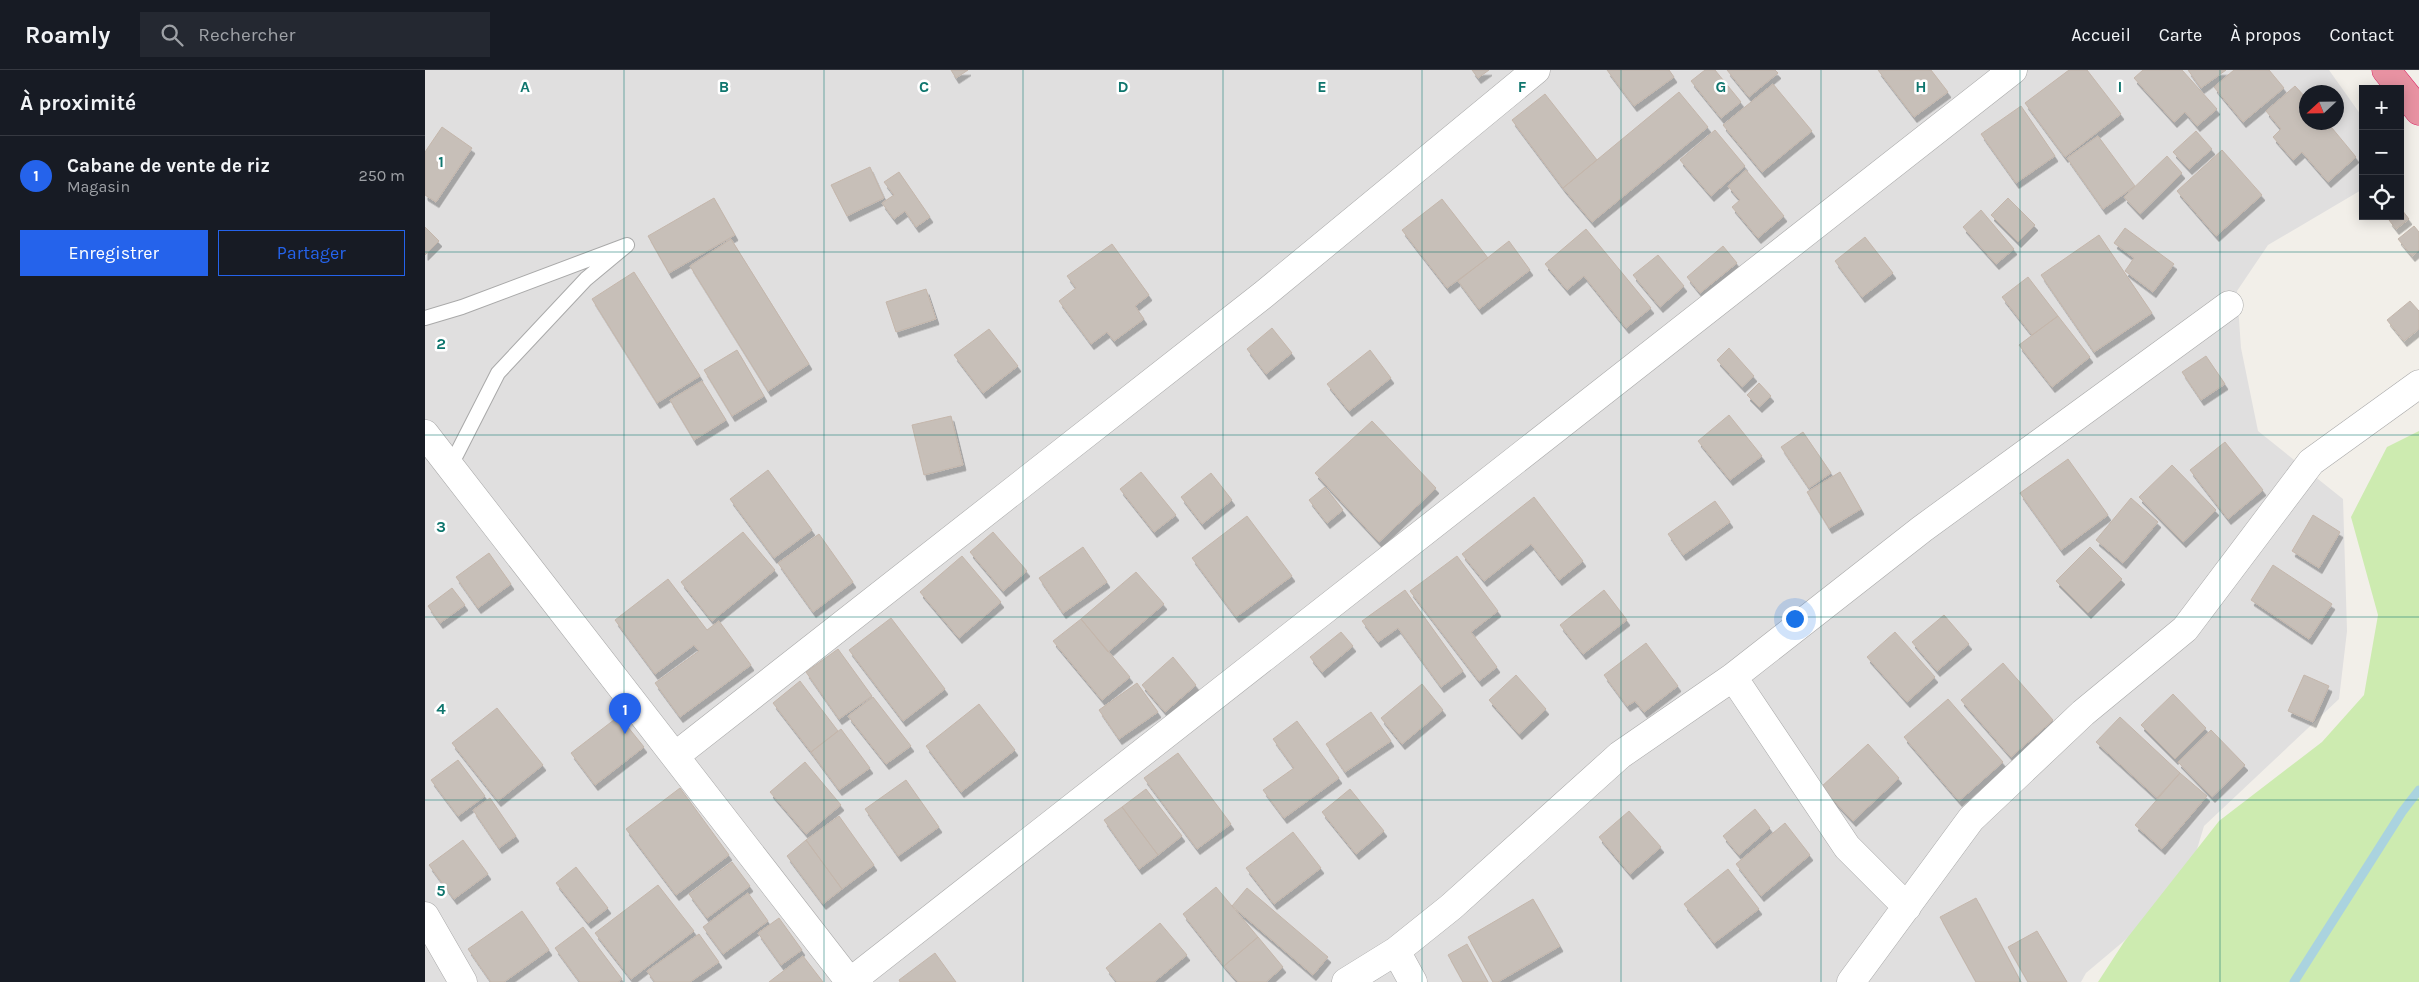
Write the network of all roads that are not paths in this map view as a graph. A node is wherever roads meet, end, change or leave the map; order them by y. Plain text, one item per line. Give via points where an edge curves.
1 (1536, 70) edge
2 (2013, 70) edge
3 (2386, 70) edge
4 (2419, 111) edge
5 (2229, 305) dead end
6 (425, 318) edge
7 (2419, 384) edge
8 (425, 434) edge
9 (450, 467) junction
10 (1733, 677) junction
11 (675, 756) junction
12 (1907, 907) junction
13 (425, 916) edge
14 (1396, 951) junction
15 (463, 982) edge
16 (850, 982) edge
17 (1346, 982) edge
18 (1413, 982) edge
19 (1851, 982) edge

1 - 11 street via 1263,295
2 - 16 street
3 - 4 highway
5 - 10 street via 1922,528
6 - 9 lane via 627,245 586,279 498,373
7 - 12 street via 2311,462 2185,629 2083,714 1971,819
8 - 9 street
9 - 11 street
10 - 12 street via 1847,847
10 - 14 street via 1620,755 1451,907
11 - 16 street
12 - 19 street
13 - 15 street
14 - 17 street
14 - 18 street

